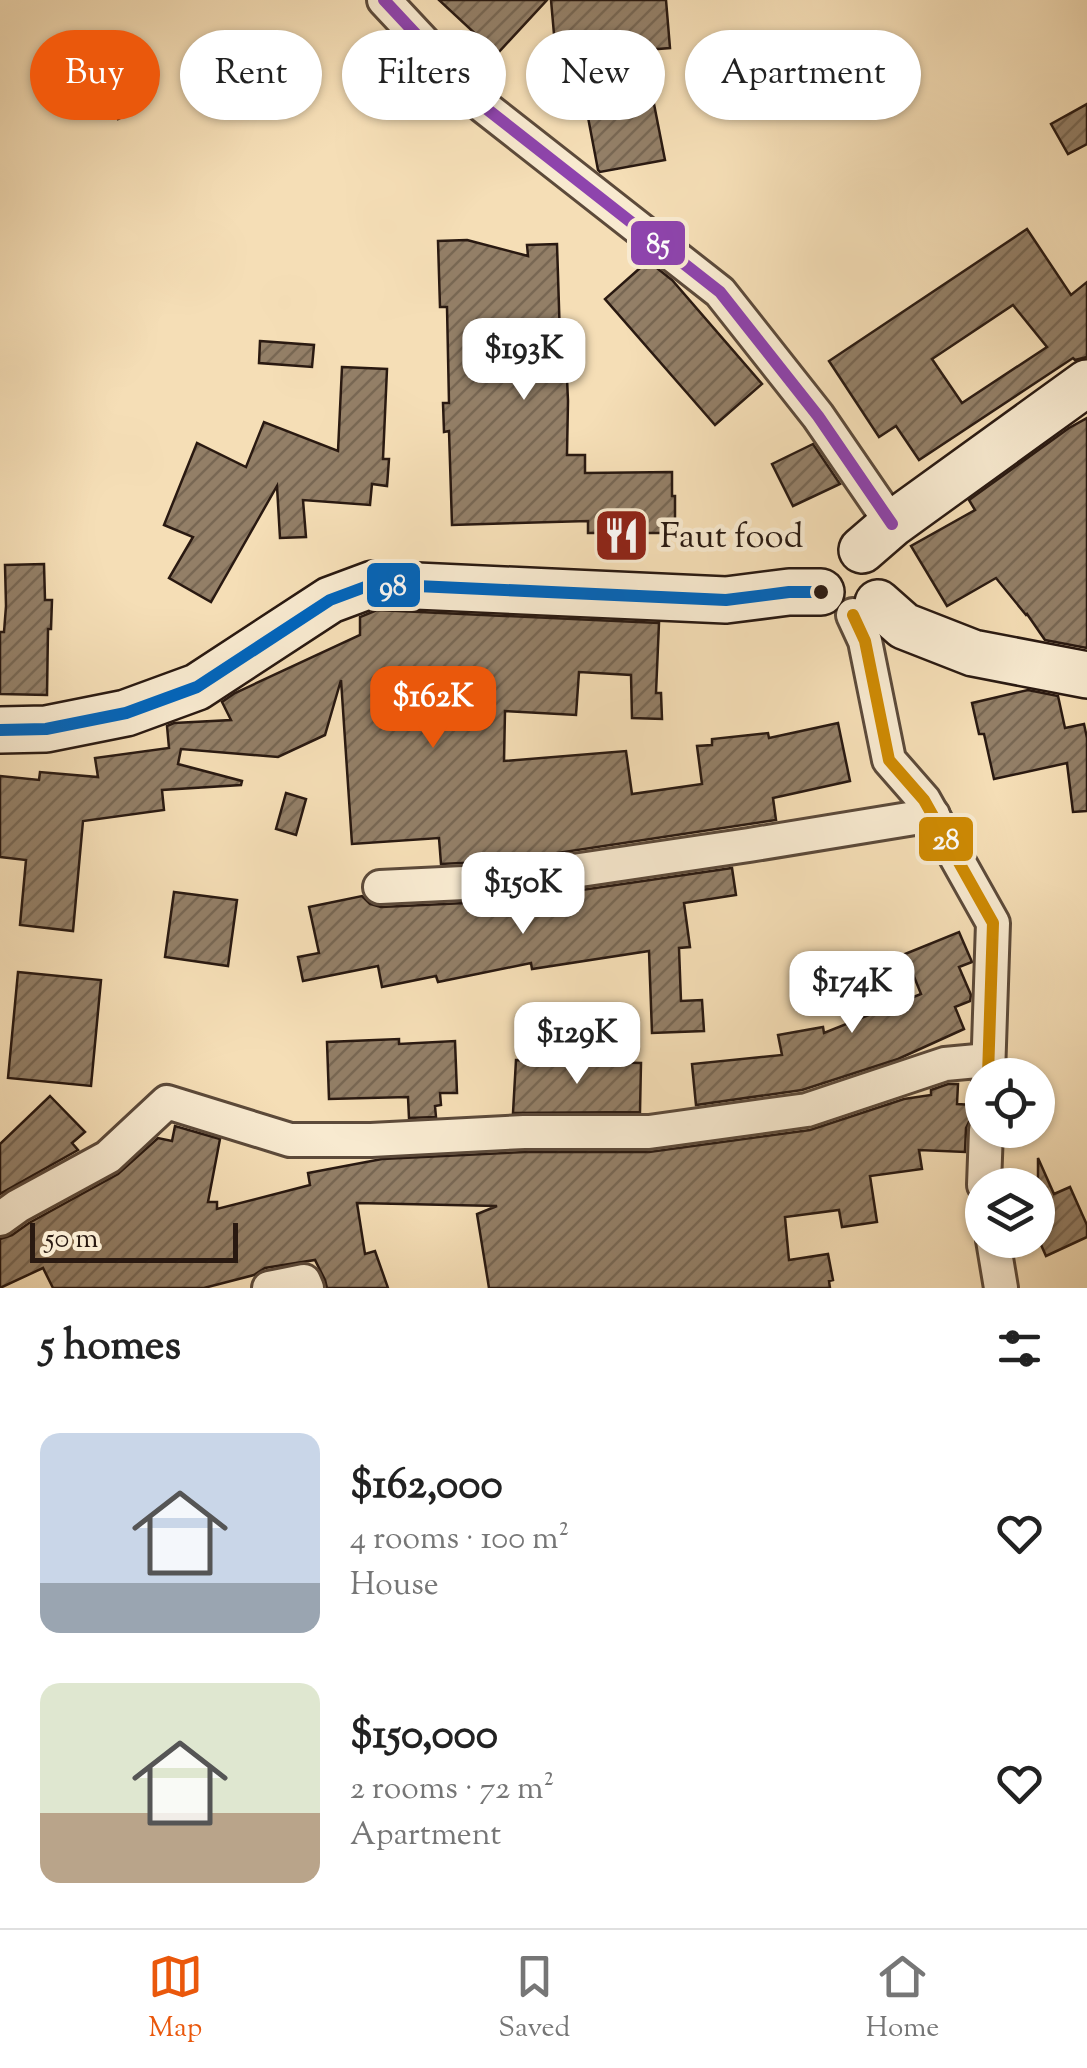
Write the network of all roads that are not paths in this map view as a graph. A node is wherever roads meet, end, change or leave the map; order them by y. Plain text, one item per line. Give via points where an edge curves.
1 (384, 0) edge
2 (1087, 384) edge
3 (877, 537) junction
4 (851, 603) junction
5 (1087, 675) edge
6 (0, 730) edge
7 (933, 814) junction
8 (380, 887) dead end
9 (988, 1058) edge
10 (965, 1065) edge
11 (0, 1219) edge
12 (996, 1258) edge
13 (269, 1288) edge
14 (307, 1288) edge
15 (1000, 1288) edge

1 - 3 street via 483,106 720,292 818,416
2 - 3 street
3 - 4 street via 873,556 884,570 885,589
4 - 5 street via 973,652
4 - 6 street via 789,592 726,600 373,584 330,600 197,686 126,713 46,729
4 - 7 street via 889,760
7 - 8 street via 506,881
7 - 9 street via 992,923
10 - 11 street via 945,1064 807,1110 649,1132 290,1140 167,1102 108,1157
12 - 15 street
13 - 14 street via 304,1281

